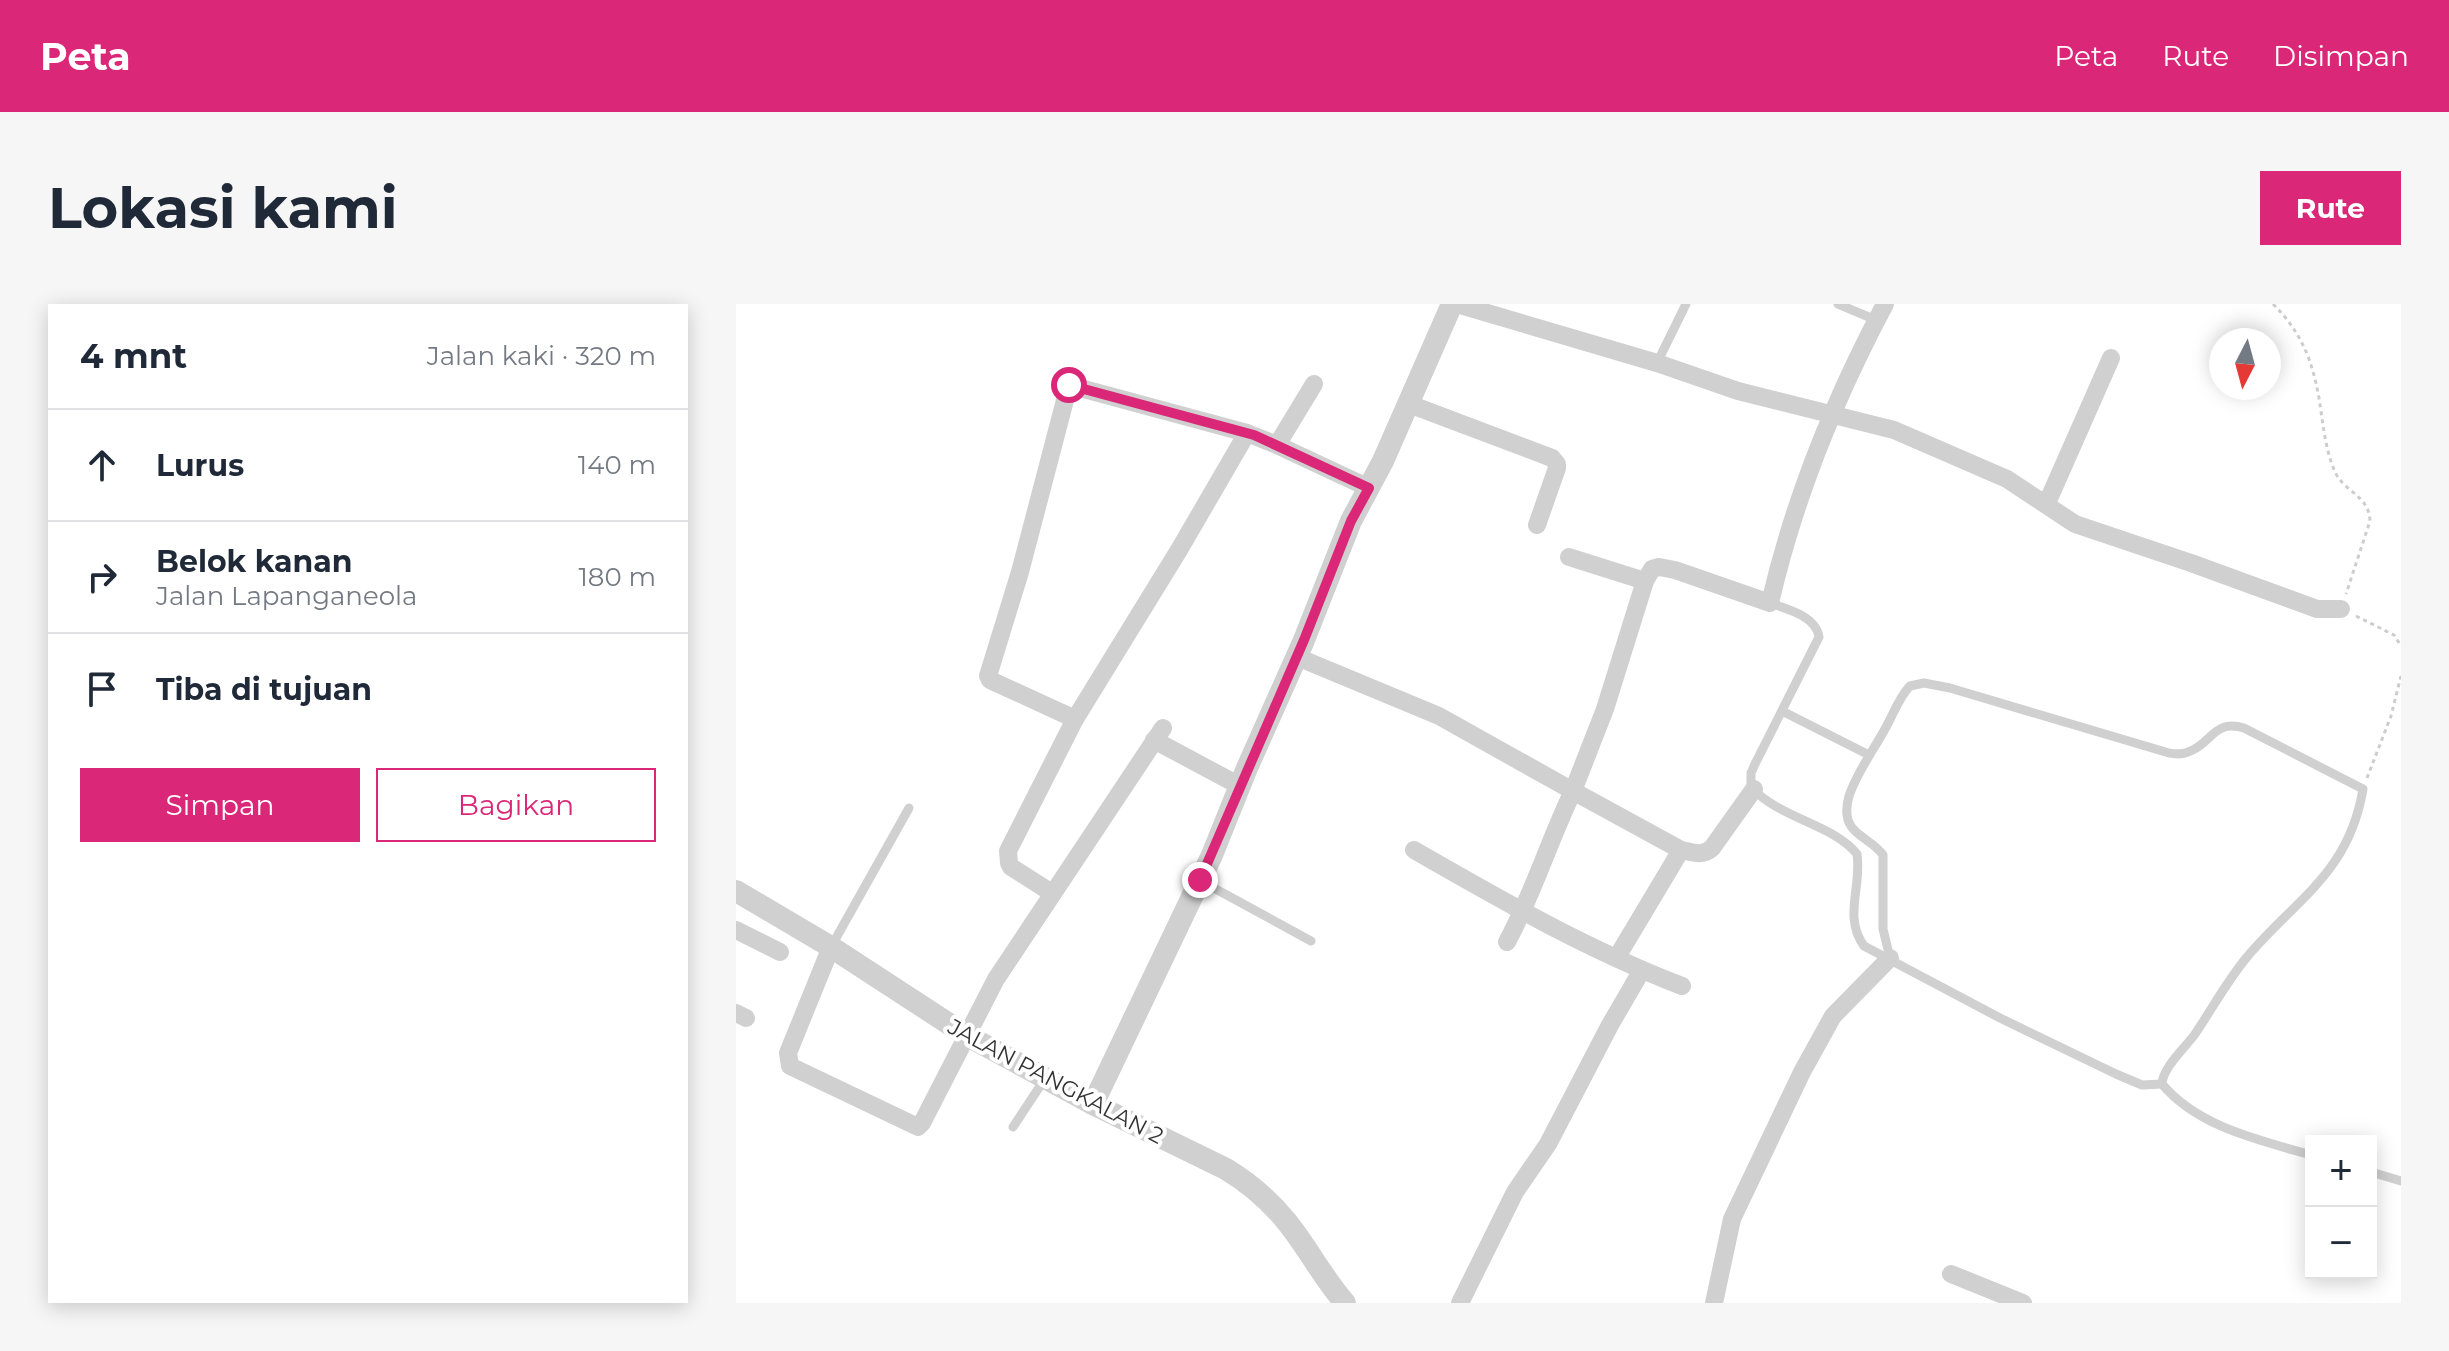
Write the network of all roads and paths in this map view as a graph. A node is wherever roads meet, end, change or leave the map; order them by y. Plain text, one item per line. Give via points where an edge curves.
1 (1455, 304) edge
2 (1686, 304) edge
3 (1838, 304) edge
4 (2273, 304) edge
5 (1881, 312) edge
6 (2111, 358) dead end
7 (1657, 363) junction
8 (1314, 384) dead end
9 (1409, 404) junction
10 (1834, 415) junction
11 (1247, 433) junction
12 (1277, 445) junction
13 (1369, 488) junction
14 (2047, 503) junction
15 (1537, 525) dead end
16 (1569, 557) dead end
17 (1645, 581) junction
18 (1770, 603) junction
19 (2341, 609) junction
20 (2401, 646) edge
21 (1297, 657) junction
22 (2401, 676) edge
23 (1782, 711) junction
24 (1075, 719) junction
25 (1869, 755) junction
26 (1240, 786) junction
27 (1754, 789) junction
28 (2363, 789) junction
29 (1573, 791) junction
30 (909, 808) dead end
31 (1414, 850) dead end
32 (1681, 850) junction
33 (1200, 880) junction
34 (736, 891) edge
35 (1052, 893) junction
36 (1523, 912) junction
37 (736, 930) edge
38 (1311, 941) dead end
39 (1507, 942) dead end
40 (831, 947) junction
41 (780, 952) dead end
42 (1617, 957) junction
43 (1890, 958) junction
44 (1642, 970) junction
45 (1682, 986) dead end
46 (966, 1035) junction
47 (1045, 1077) junction
48 (2162, 1084) junction
49 (1093, 1104) junction
50 (1013, 1127) dead end
51 (2305, 1153) edge
52 (2377, 1174) edge
53 (2401, 1181) edge
54 (1951, 1274) dead end
55 (1716, 1302) edge
56 (2021, 1302) edge
57 (1345, 1303) edge
58 (1460, 1303) edge

1 - 7 street
1 - 9 street
2 - 7 lane
3 - 5 lane
4 - 19 path via 2303,341 2334,469 2370,511
5 - 10 street
6 - 14 street
7 - 10 street via 1738,391
8 - 12 street
9 - 13 street
9 - 15 street via 1552,458 1557,468
10 - 14 street via 1906,435 2007,479
10 - 18 street via 1804,486
11 - 12 street
11 - 24 street
11 - 24 street via 1069,385 988,676
12 - 13 street
13 - 21 street
14 - 19 street via 2075,524 2317,609
16 - 17 street
17 - 18 street via 1659,567
17 - 29 street
18 - 23 lane via 1813,623 1819,637
19 - 20 path via 2394,635
21 - 26 street
21 - 29 street via 1439,716
22 - 28 path
23 - 25 lane
23 - 27 lane via 1751,773
24 - 35 street via 1008,851 1011,867
25 - 28 lane via 1905,691 1924,683 2169,753 2185,754 2220,727 2233,725
25 - 43 lane via 1850,794 1847,817 1883,855 1883,929
26 - 33 street
26 - 35 street via 1159,734
27 - 32 street via 1707,852
27 - 43 lane via 1766,802 1857,854 1856,935 1864,946
28 - 48 lane via 2354,827 2337,860 2245,959 2166,1069
29 - 32 street
29 - 36 street
30 - 40 lane
31 - 36 street
32 - 42 street
33 - 38 lane
33 - 49 street
34 - 40 street, JALAN PANGKALAN 2
35 - 46 street
36 - 39 street
36 - 42 street
37 - 41 street
40 - 46 street, JALAN PANGKALAN 2
40 - 46 street via 788,1053 790,1066 918,1127
42 - 44 street
43 - 48 lane via 2116,1074 2142,1085
43 - 55 street via 1833,1016 1802,1072 1732,1219
44 - 45 street
44 - 58 street via 1548,1144 1515,1192
46 - 47 street, JALAN PANGKALAN 2
47 - 49 street, JALAN PANGKALAN 2
47 - 50 lane
48 - 51 lane via 2196,1114
49 - 57 street, JALAN PANGKALAN 2 via 1245,1181 1287,1222
52 - 53 lane
54 - 56 street

